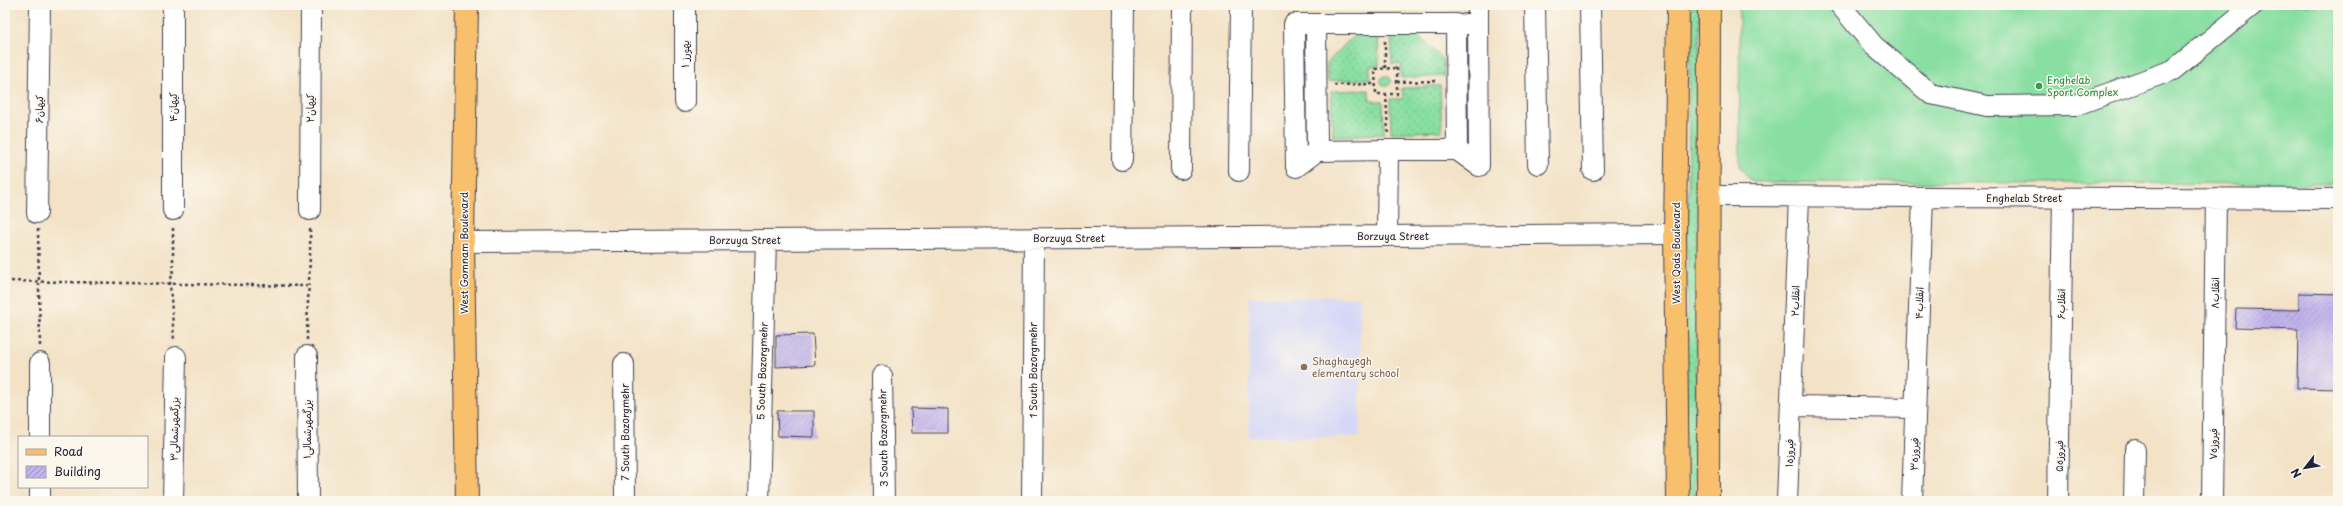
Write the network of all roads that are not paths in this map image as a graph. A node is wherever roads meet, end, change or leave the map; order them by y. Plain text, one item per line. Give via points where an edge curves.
1 (40, 5) edge
2 (173, 5) edge
3 (311, 5) edge
4 (467, 5) edge
5 (685, 5) edge
6 (1124, 5) edge
7 (1182, 5) edge
8 (1241, 5) edge
9 (1535, 5) edge
10 (1590, 5) edge
11 (1678, 5) edge
12 (1709, 5) edge
13 (1840, 5) edge
14 (2253, 5) edge
15 (1478, 14) edge
16 (1316, 24) junction
17 (1456, 24) junction
18 (685, 102) dead end
19 (1317, 150) junction
20 (1388, 150) junction
21 (1457, 150) junction
22 (1122, 160) dead end
23 (1538, 164) dead end
24 (1181, 169) dead end
25 (1593, 170) dead end
26 (1239, 171) dead end
27 (1710, 196) junction
28 (1800, 196) junction
29 (1923, 197) junction
30 (2063, 198) junction
31 (2216, 198) junction
32 (2338, 199) edge
33 (174, 210) road end
34 (310, 210) road end
35 (37, 213) road end
36 (1675, 234) junction
37 (1387, 236) junction
38 (1034, 238) junction
39 (766, 240) junction
40 (463, 242) junction
41 (307, 356) road end
42 (176, 357) road end
43 (40, 363) road end
44 (624, 364) dead end
45 (882, 376) dead end
46 (2214, 387) joint
47 (1791, 406) junction
48 (1915, 408) junction
49 (2059, 411) joint
50 (40, 436) edge
51 (2135, 450) dead end
52 (40, 488) edge
53 (40, 501) edge
54 (173, 501) edge
55 (308, 501) edge
56 (467, 501) edge
57 (625, 501) edge
58 (758, 501) edge
59 (884, 501) edge
60 (1032, 501) edge
61 (1678, 501) edge
62 (1708, 501) edge
63 (1788, 501) edge
64 (1912, 501) edge
65 (2058, 501) edge
66 (2134, 501) edge
67 (2212, 501) edge

1 - 35 street, کیهان۶
2 - 33 street, کیهان۴
3 - 34 street, کیهان۲
4 - 40 main road, West Gomnam Boulevard
5 - 18 street, بهورز ۱
6 - 22 street
7 - 24 street
8 - 26 street
9 - 23 street
10 - 25 street
11 - 36 main road, West Qods Boulevard
12 - 27 main road
13 - 14 street via 1874,46 1931,94 1987,106 2076,105 2173,70
15 - 17 street
15 - 21 street via 1479,166
16 - 17 street
16 - 19 street
16 - 19 street via 1294,24 1296,166
17 - 21 street
19 - 20 street
20 - 21 street
20 - 37 street
27 - 28 street, Enghelab Street
27 - 62 main road
28 - 29 street, Enghelab Street
28 - 47 street, انقلاب۲
29 - 30 street, Enghelab Street
29 - 48 street, انقلاب۴
30 - 31 street, Enghelab Street
30 - 49 street, انقلاب۶
31 - 32 street, Enghelab Street
31 - 46 street, انقلاب۸
36 - 37 street, Borzuya Street
36 - 61 main road, West Qods Boulevard
37 - 38 street, Borzuya Street
38 - 39 street, Borzuya Street
38 - 60 street, 1 South Bozorgmehr
39 - 40 street, Borzuya Street
39 - 58 street, 5 South Bozorgmehr
40 - 56 main road, West Gomnam Boulevard
41 - 55 street, بزرگمهرشمالی۱
42 - 54 street, بزرگمهرشمالی۳
43 - 50 street
44 - 57 street, 7 South Bozorgmehr
45 - 59 street, 3 South Bozorgmehr
46 - 67 street, فیروزه۷
47 - 48 street
47 - 63 street, فیروزه۱
48 - 64 street, فیروزه۳
49 - 65 street, فیروزه۵
51 - 66 street
52 - 53 street

